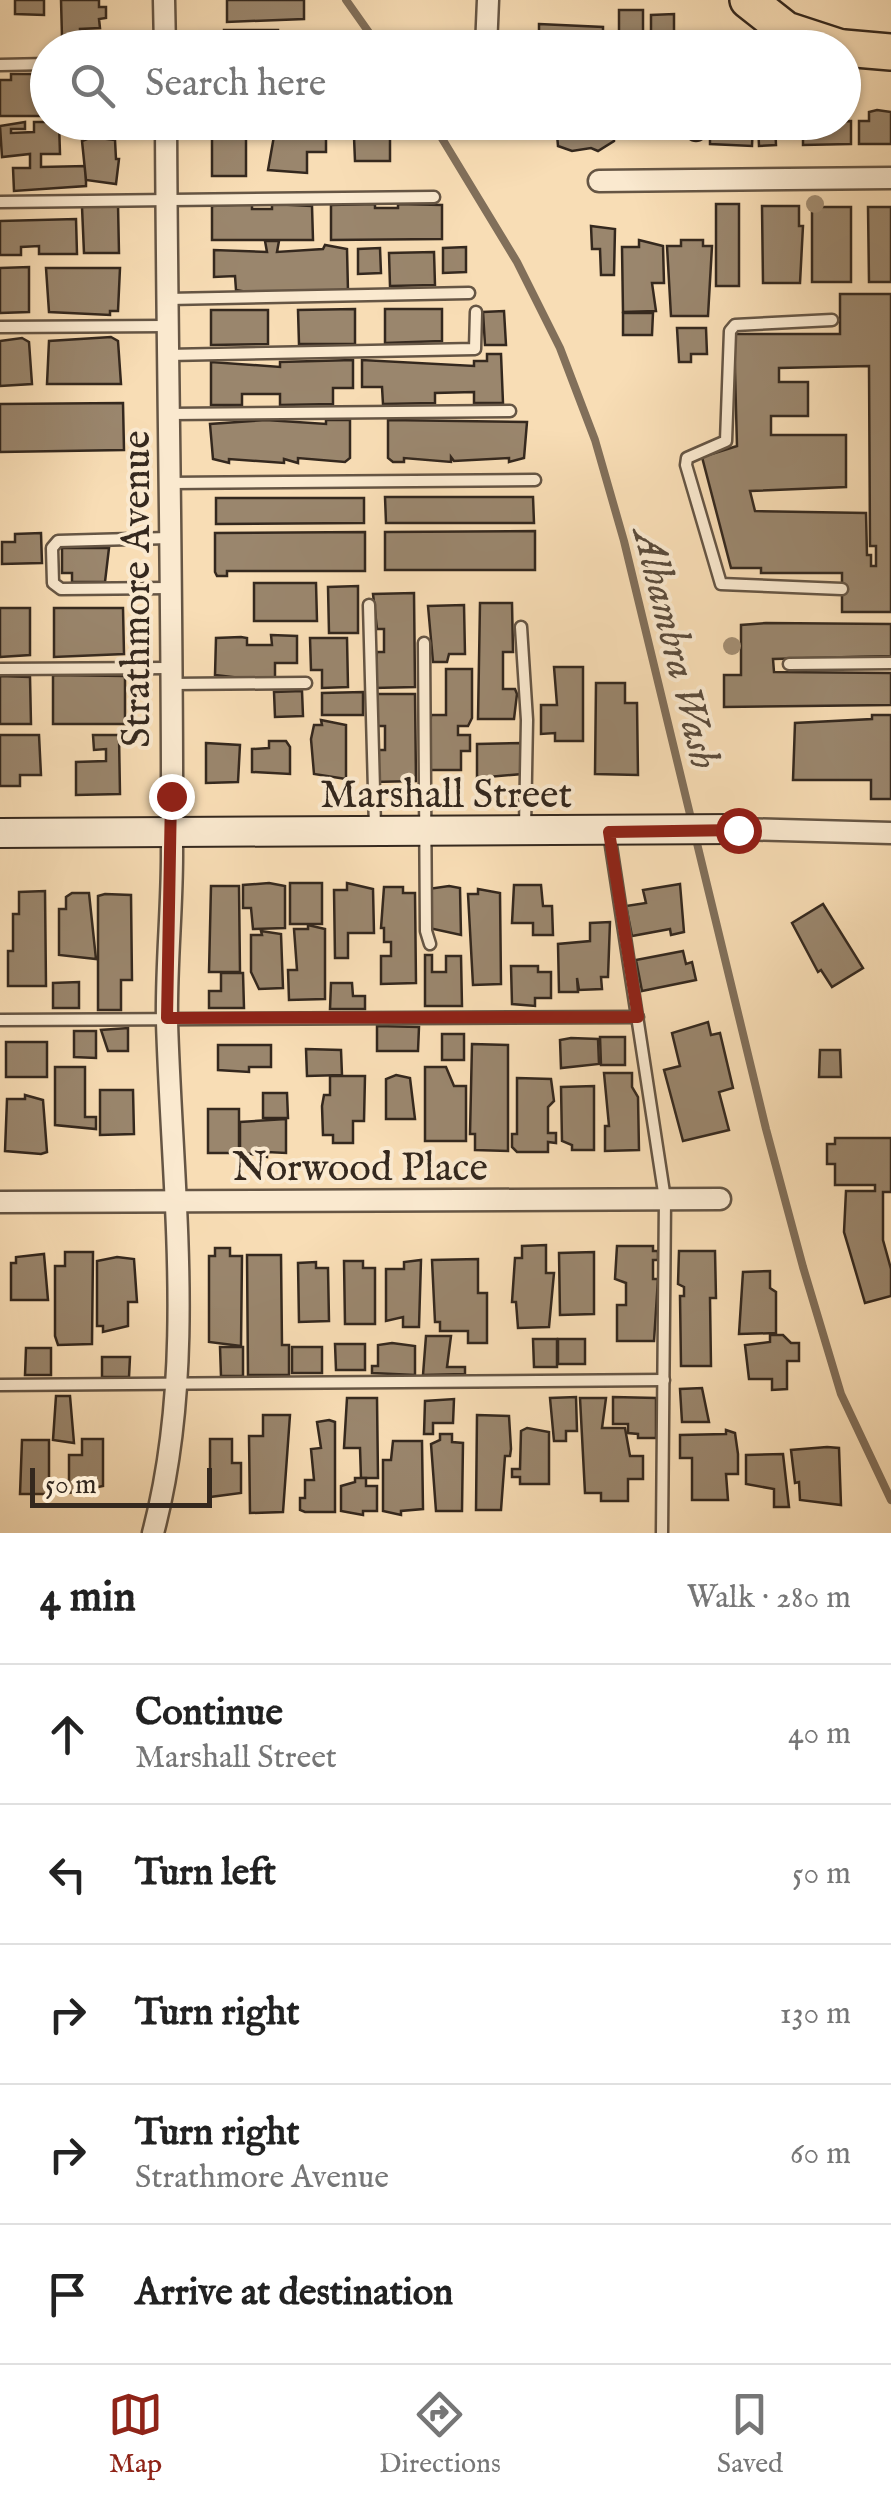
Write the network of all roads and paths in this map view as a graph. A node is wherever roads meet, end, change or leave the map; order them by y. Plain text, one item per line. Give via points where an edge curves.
1 (164, 0) edge
2 (488, 0) edge
3 (748, 0) edge
4 (165, 30) edge
5 (487, 30) edge
6 (786, 30) edge
7 (861, 50) edge
8 (891, 52) edge
9 (30, 64) edge
10 (0, 65) edge
11 (166, 140) edge
12 (891, 178) edge
13 (599, 181) dead end
14 (434, 197) dead end
15 (166, 198) junction
16 (0, 202) edge
17 (469, 293) dead end
18 (168, 299) junction
19 (476, 312) dead end
20 (832, 320) dead end
21 (168, 326) junction
22 (0, 327) edge
23 (168, 355) junction
24 (510, 411) dead end
25 (168, 414) junction
26 (535, 480) dead end
27 (168, 483) junction
28 (168, 538) junction
29 (169, 588) junction
30 (842, 588) dead end
31 (369, 605) dead end
32 (522, 627) dead end
33 (424, 643) dead end
34 (891, 663) edge
35 (789, 664) dead end
36 (0, 669) edge
37 (170, 676) junction
38 (306, 683) dead end
39 (738, 830) joint
40 (375, 832) junction
41 (427, 832) junction
42 (525, 832) junction
43 (609, 832) junction
44 (891, 833) edge
45 (0, 834) edge
46 (172, 834) junction
47 (430, 944) dead end
48 (638, 1017) junction
49 (167, 1018) junction
50 (0, 1020) edge
51 (666, 1200) junction
52 (720, 1200) dead end
53 (0, 1202) edge
54 (175, 1202) junction
55 (664, 1380) junction
56 (176, 1384) junction
57 (0, 1385) edge
58 (153, 1533) edge
59 (662, 1533) edge

1 - 4 street
2 - 5 street
3 - 6 highway
7 - 8 highway
9 - 10 lane
11 - 15 street, Strathmore Avenue
12 - 13 street
14 - 15 lane
15 - 16 lane
15 - 18 street, Strathmore Avenue
17 - 18 lane
18 - 21 street, Strathmore Avenue
19 - 23 lane via 475,350
20 - 30 lane via 734,325 726,442 686,464 722,584
21 - 22 lane
21 - 23 street, Strathmore Avenue
23 - 25 street, Strathmore Avenue
24 - 25 lane
25 - 27 street, Strathmore Avenue
26 - 27 lane
27 - 28 street, Strathmore Avenue
28 - 29 street, Strathmore Avenue
28 - 29 lane via 58,541 52,548 53,583 61,589
29 - 37 street, Strathmore Avenue
31 - 40 lane
32 - 42 lane
33 - 41 lane
34 - 35 lane
36 - 37 lane
37 - 38 lane
37 - 46 street, Strathmore Avenue
39 - 43 street, Marshall Street
39 - 44 street, Marshall Street
40 - 41 street, Marshall Street
40 - 46 street, Marshall Street
41 - 42 street, Marshall Street
41 - 47 lane
42 - 43 street, Marshall Street
43 - 48 lane
45 - 46 street, Marshall Street
46 - 49 street, Strathmore Avenue
48 - 49 lane
48 - 51 lane
49 - 50 lane
49 - 54 street, Strathmore Avenue
51 - 52 street, Norwood Place
51 - 54 street, Norwood Place
51 - 55 lane
53 - 54 street, Norwood Place
54 - 56 street, Strathmore Avenue
55 - 56 lane
55 - 59 lane
56 - 57 lane
56 - 58 street, Strathmore Avenue via 166,1486

